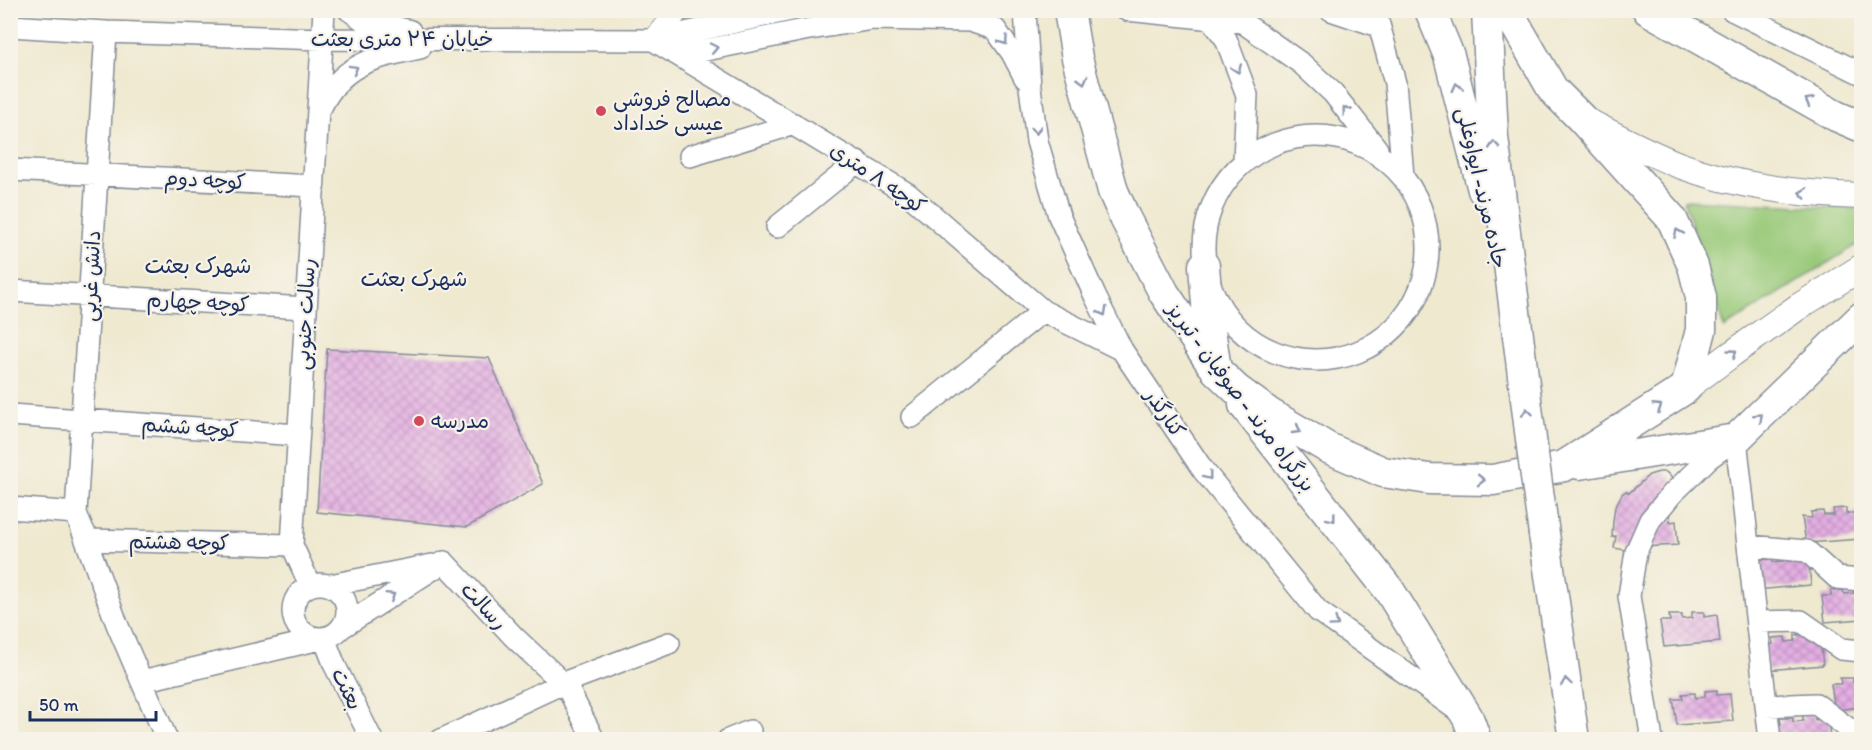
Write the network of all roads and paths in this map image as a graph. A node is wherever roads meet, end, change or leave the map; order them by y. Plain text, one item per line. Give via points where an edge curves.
1 (324, 10) edge
2 (349, 10) edge
3 (679, 10) edge
4 (791, 10) edge
5 (1025, 10) edge
6 (1127, 10) edge
7 (1331, 10) edge
8 (1430, 10) edge
9 (1487, 10) edge
10 (1507, 10) edge
11 (1648, 10) edge
12 (1732, 10) edge
13 (1070, 17) edge
14 (1210, 18) junction
15 (1377, 18) edge
16 (10, 27) edge
17 (106, 32) junction
18 (323, 39) junction
19 (451, 40) junction
20 (654, 40) junction
21 (1862, 74) edge
22 (1030, 87) junction
23 (318, 113) junction
24 (1581, 118) junction
25 (794, 124) junction
26 (1862, 127) edge
27 (690, 156) dead end
28 (1382, 156) junction
29 (1244, 161) junction
30 (857, 162) junction
31 (10, 170) edge
32 (97, 174) junction
33 (1403, 176) junction
34 (313, 186) junction
35 (1862, 196) edge
36 (777, 227) dead end
37 (1144, 256) junction
38 (1204, 266) joint
39 (1862, 267) edge
40 (10, 291) edge
41 (90, 296) junction
42 (306, 308) junction
43 (1042, 311) junction
44 (1218, 311) junction
45 (1862, 316) edge
46 (1122, 350) junction
47 (1521, 369) junction
48 (1216, 370) junction
49 (1686, 388) junction
50 (10, 415) edge
51 (912, 417) dead end
52 (82, 420) junction
53 (298, 435) junction
54 (1736, 439) junction
55 (1564, 466) junction
56 (10, 508) edge
57 (77, 516) junction
58 (292, 545) junction
59 (1748, 546) junction
60 (444, 562) junction
61 (1862, 580) edge
62 (320, 585) junction
63 (1757, 622) junction
64 (333, 633) junction
65 (669, 643) dead end
66 (1862, 651) edge
67 (142, 681) junction
68 (562, 683) junction
69 (1766, 706) junction
70 (1472, 728) edge
71 (750, 730) dead end
72 (1862, 730) edge
73 (167, 740) edge
74 (372, 740) edge
75 (441, 740) edge
76 (594, 740) edge
77 (728, 740) edge
78 (1574, 740) edge
79 (1652, 740) edge
80 (1770, 740) edge

1 - 18 street, رسالت جنوبی
2 - 19 street via 362,19
3 - 20 street
4 - 20 street, خیابان ۲۴ متری بعثت
5 - 22 street, کنارگذر
6 - 14 street
7 - 15 street
47 -> 8 highway, جاده مرند- ایواوغلی via 1493,230 1449,56
47 -> 9 highway via 1493,137
10 - 24 highway via 1553,90
26 -> 11 highway
12 - 21 street
13 -> 37 highway, بزرگراه مرند - صوفیان - تبریز via 1077,58 1113,191
28 -> 14 street via 1333,93 1302,64 1242,22
14 -> 29 street via 1226,39 1247,95
15 - 33 street via 1395,83
16 - 17 street, خیابان ۲۴ متری بعثت
17 - 18 street, خیابان ۲۴ متری بعثت
17 - 32 street, دانش غربی
18 - 19 street, خیابان ۲۴ متری بعثت
18 - 23 street, رسالت جنوبی
19 - 20 street, خیابان ۲۴ متری بعثت
23 -> 19 street via 337,80 358,66
20 -> 22 street via 701,51 873,19 970,21 995,29
20 - 25 street, کوچه ۸ متری
22 -> 46 street, کنارگذر via 1037,141 1059,216
23 - 34 street, رسالت جنوبی
35 -> 24 main road via 1812,194 1736,183 1680,166
49 -> 24 highway via 1701,330 1701,297 1693,266 1672,219
25 - 27 street
25 - 30 street, کوچه ۸ متری
28 - 29 street via 1356,142 1327,135 1298,136 1269,145
28 - 33 street
29 - 38 street via 1224,182 1210,208 1203,236
30 - 36 street
30 - 43 street, کوچه ۸ متری via 908,194
31 - 32 street, کوچه دوم
32 - 34 street, کوچه دوم
32 - 41 street, دانش غربی
33 - 44 street via 1419,201 1428,229 1428,259 1422,288 1408,313 1387,335 1362,350 1334,359 1304,360 1276,353 1250,339
34 - 42 street, رسالت جنوبی
37 - 44 highway
37 - 48 highway, بزرگراه مرند - صوفیان - تبریز
38 - 44 highway
49 -> 39 main road via 1797,307
40 - 41 street, کوچه چهارم
41 - 42 street, کوچه چهارم
41 - 52 street, دانش غربی
42 - 53 street, رسالت جنوبی
43 - 46 street, کوچه ۸ متری
43 - 51 street
44 - 48 highway
54 -> 45 highway
46 -> 70 street, کنارگذر via 1203,470 1318,611
78 -> 47 highway, bridge
48 -> 55 highway via 1270,414 1328,448 1383,472 1430,479 1494,480
48 -> 70 highway, بزرگراه مرند - صوفیان - تبریز via 1389,590
55 -> 49 highway
50 - 52 street, کوچه ششم
52 - 53 street, کوچه ششم
52 - 57 street, دانش غربی
53 - 58 street, رسالت جنوبی
54 - 55 highway
54 - 59 street
54 - 79 street via 1708,458 1665,502 1650,520 1636,552 1629,596
56 - 57 street
57 - 58 street, کوچه هشتم via 88,540
57 - 67 street
58 - 62 street, رسالت جنوبی
59 - 61 street via 1807,550 1837,578
59 - 63 street
60 - 62 street, رسالت
64 -> 60 street
60 - 68 street, رسالت
62 - 64 street, رسالت جنوبی via 339,591 345,599 346,619
62 - 64 street via 302,590 295,597 293,617 304,634 314,638
63 - 66 street via 1801,621 1841,649
63 - 69 street
64 - 67 street
64 - 74 street, بعثت via 335,666
65 - 68 street
67 - 73 street
68 - 75 street
68 - 76 street, رسالت
69 - 72 street via 1816,704 1849,729
69 - 80 street
71 - 77 street

